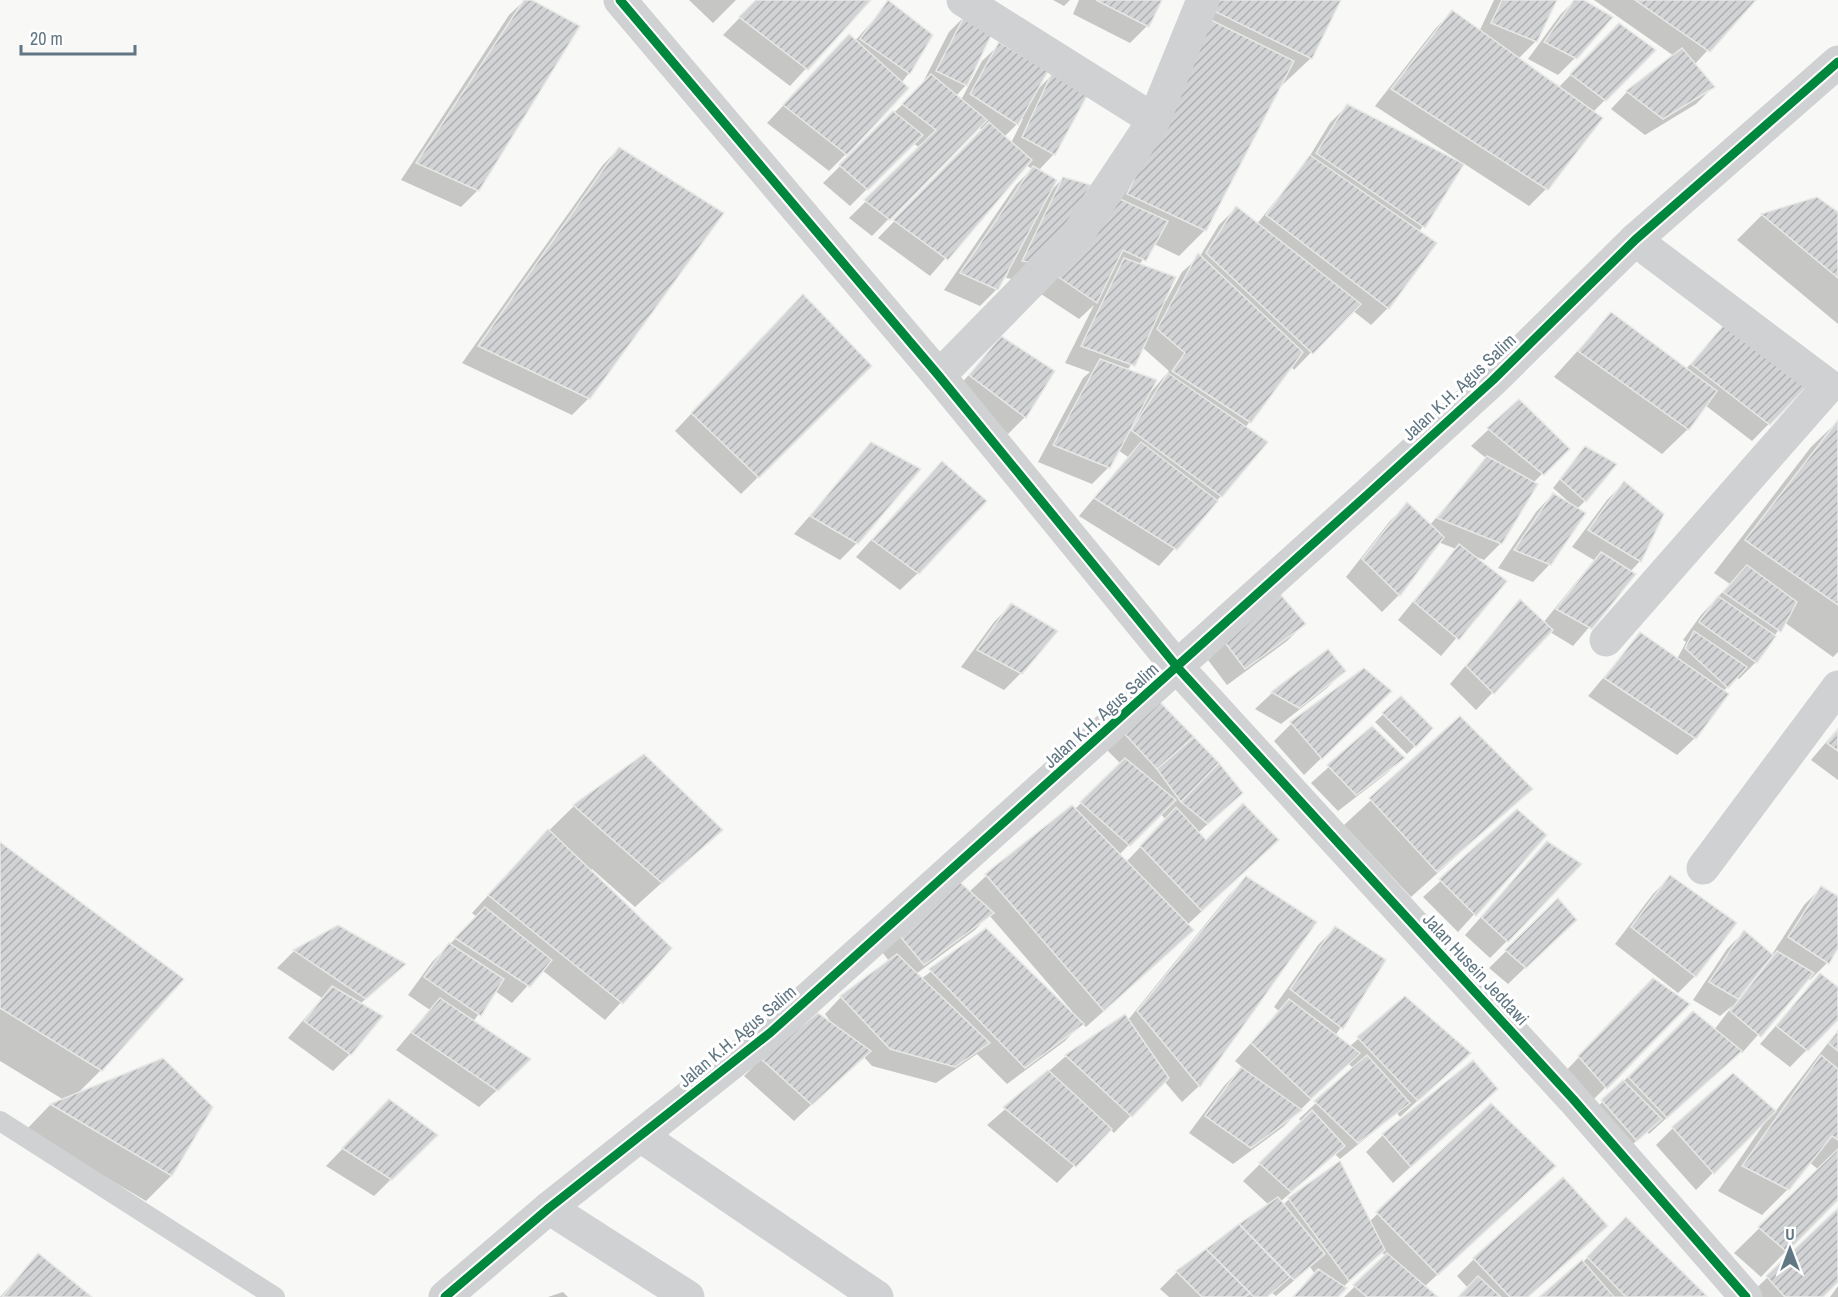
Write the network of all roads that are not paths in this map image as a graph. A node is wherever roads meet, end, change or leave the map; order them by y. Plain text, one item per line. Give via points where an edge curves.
1 (620, 0) edge
2 (963, 0) edge
3 (1203, 0) edge
4 (1838, 62) edge
5 (1154, 120) junction
6 (1635, 240) junction
7 (939, 376) junction
8 (1834, 389) edge
9 (1606, 639) dead end
10 (1178, 668) junction
11 (1838, 687) edge
12 (1703, 868) dead end
13 (0, 1121) edge
14 (641, 1136) junction
15 (549, 1208) junction
16 (275, 1297) edge
17 (444, 1297) edge
18 (688, 1297) edge
19 (877, 1297) edge
20 (1746, 1297) edge

1 - 7 street, Jalan Husein Jeddawi
2 - 5 street
3 - 5 street
4 - 6 street, Jalan K.H. Agus Salim
5 - 7 street via 1078,234
6 - 8 street
6 - 10 street, Jalan K.H. Agus Salim via 1493,380
7 - 10 street, Jalan Husein Jeddawi
8 - 9 street
10 - 14 street, Jalan K.H. Agus Salim via 771,1032
10 - 20 street, Jalan Husein Jeddawi via 1573,1099
11 - 12 street
13 - 16 lane
14 - 15 street, Jalan K.H. Agus Salim
14 - 19 street
15 - 17 street, Jalan K.H. Agus Salim
15 - 18 street

